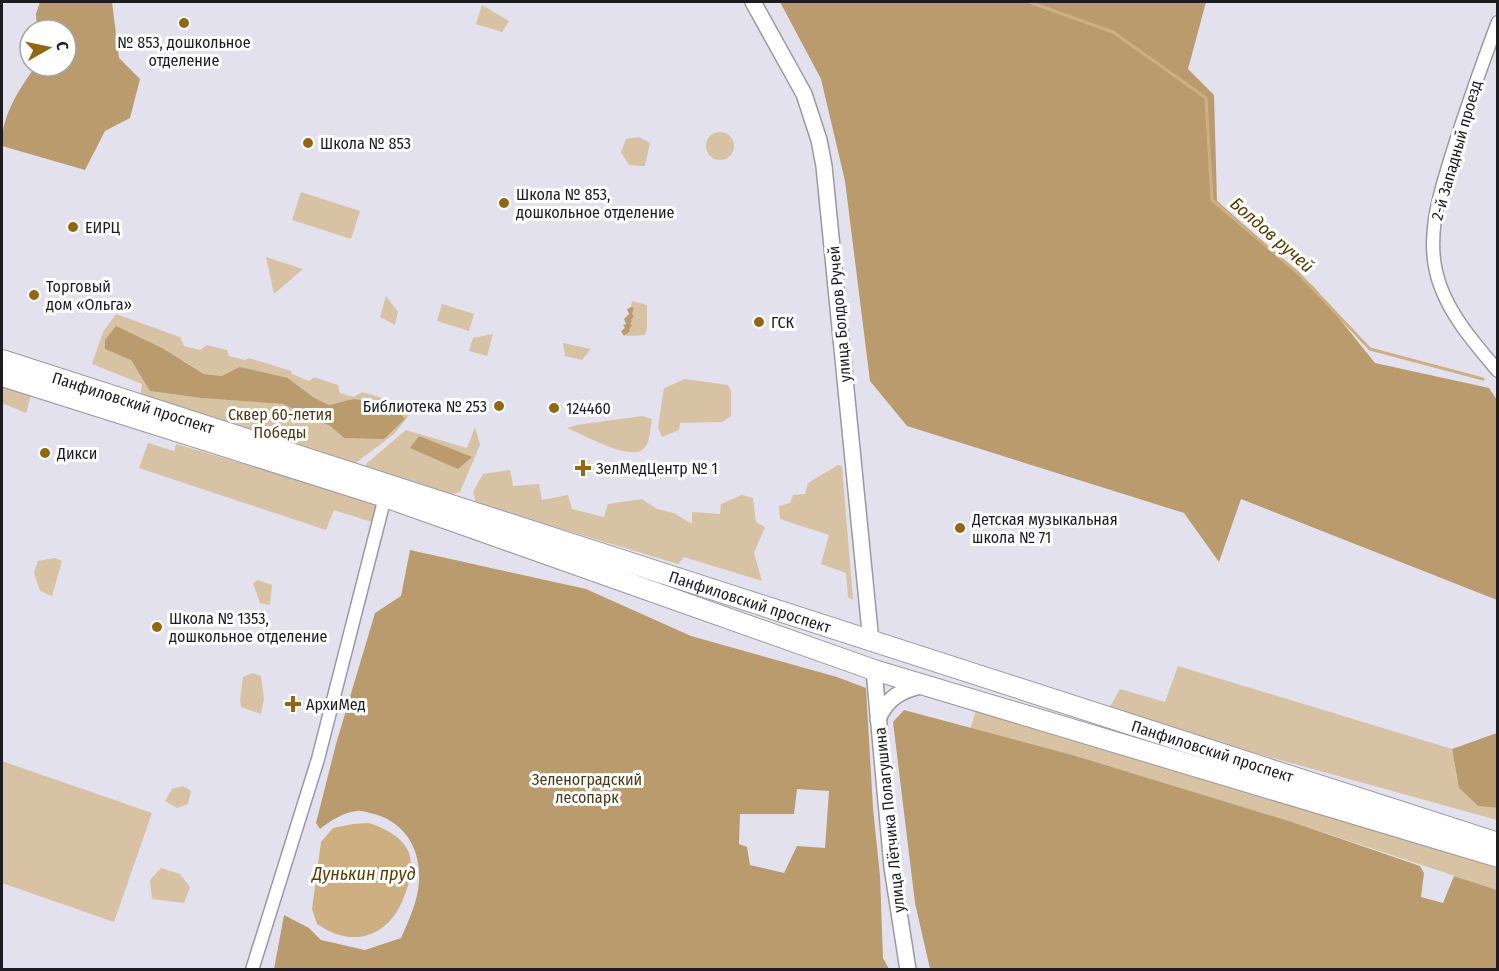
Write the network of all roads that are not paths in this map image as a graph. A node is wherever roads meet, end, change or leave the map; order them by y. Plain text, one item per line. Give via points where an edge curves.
1 (753, 2) edge
2 (1497, 22) edge
3 (2, 360) edge
4 (1497, 371) edge
5 (2, 376) edge
6 (386, 497) junction
7 (871, 642) junction
8 (874, 670) junction
9 (924, 685) junction
10 (878, 719) junction
11 (1497, 843) edge
12 (1497, 857) edge
13 (252, 969) edge
14 (908, 969) edge

1 - 7 street, улица Болдов Ручей via 804,94 824,166
2 - 4 street, 2-й Западный проезд via 1441,192 1434,228 1434,262 1447,303
3 - 7 main road, Панфиловский проспект
5 - 6 main road, Панфиловский проспект
6 - 8 main road, Панфиловский проспект
6 - 13 street via 318,759
7 - 8 main road
7 - 11 main road, Панфиловский проспект
8 - 9 main road, Панфиловский проспект
8 - 10 street, улица Лётчика Полагушина
9 - 10 street via 890,698
9 - 12 main road, Панфиловский проспект
10 - 14 street, улица Лётчика Полагушина via 892,867

